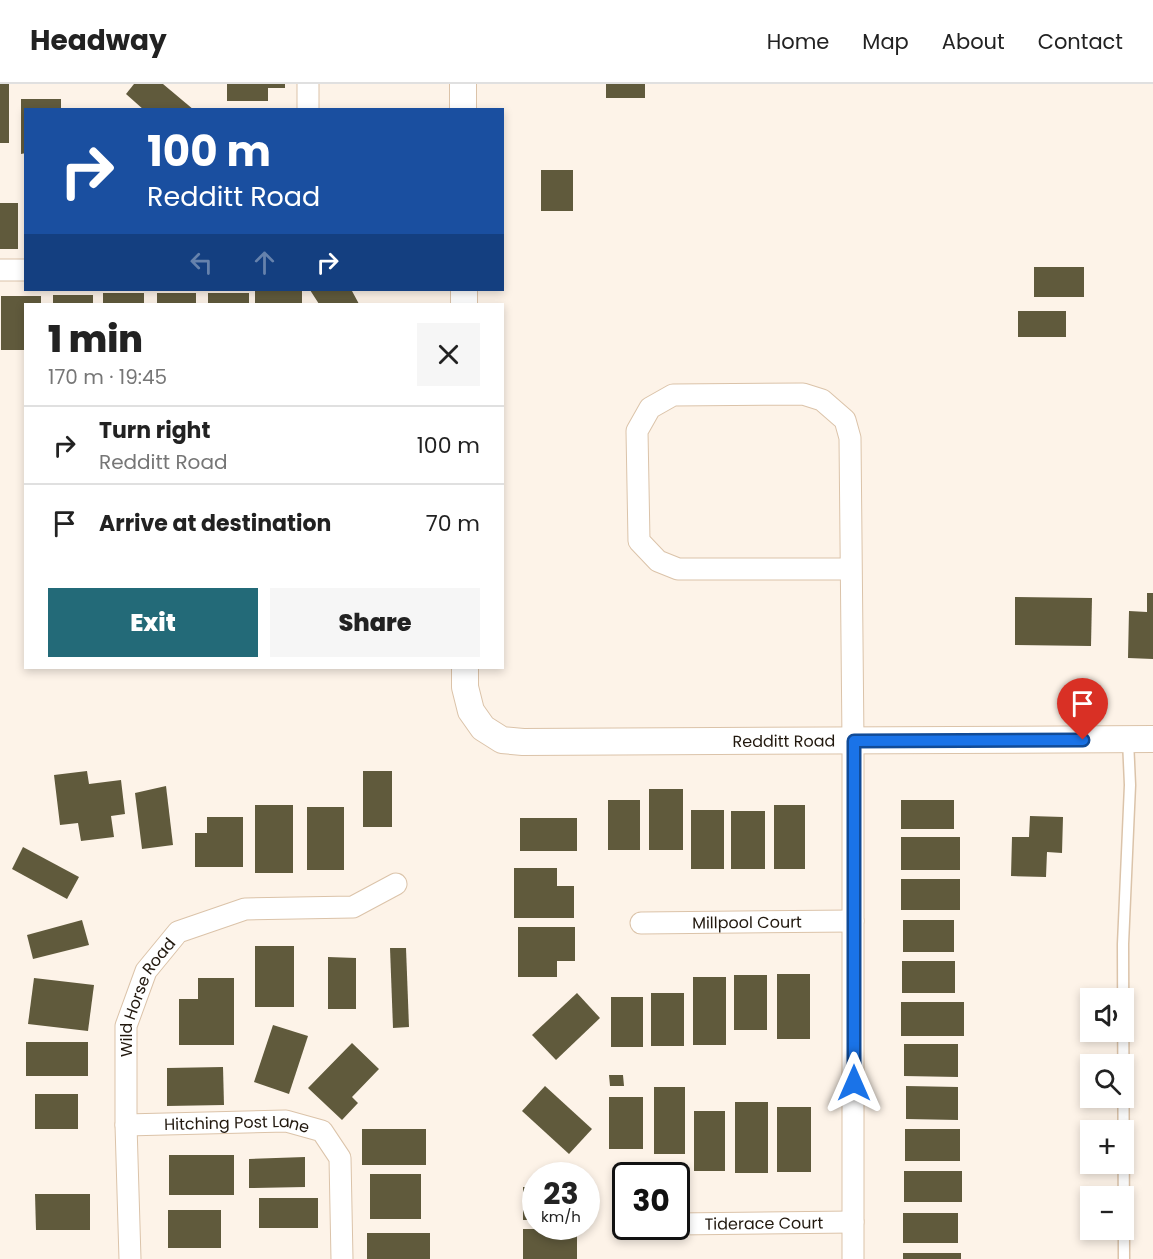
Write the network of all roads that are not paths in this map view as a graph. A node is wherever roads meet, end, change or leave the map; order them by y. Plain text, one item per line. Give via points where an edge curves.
1 (308, 84) edge
2 (463, 84) edge
3 (308, 108) edge
4 (463, 108) edge
5 (0, 270) edge
6 (24, 270) edge
7 (851, 569) junction
8 (465, 669) edge
9 (1141, 739) edge
10 (854, 741) junction
11 (396, 884) dead end
12 (854, 921) junction
13 (641, 923) dead end
14 (126, 1125) junction
15 (854, 1222) junction
16 (690, 1224) edge
17 (130, 1259) edge
18 (342, 1259) edge
19 (853, 1259) edge
20 (1124, 1259) edge

1 - 3 street
2 - 4 street
5 - 6 street
7 - 7 street via 850,438 845,420 822,400 803,394 673,395 650,408 637,431 639,541 658,561 678,569
7 - 10 street
8 - 10 street, Redditt Road via 471,711 483,728 502,740
9 - 10 street, Redditt Road
9 - 20 lane via 1130,785 1124,944
10 - 12 street
11 - 14 street, Wild Horse Road via 353,907 245,909 178,932 146,971 126,1026
12 - 13 street, Millpool Court
12 - 15 street
14 - 17 street, Wild Horse Road
14 - 18 street, Hitching Post Lane via 286,1121 322,1131 340,1158
15 - 16 street, Tiderace Court
15 - 19 street

